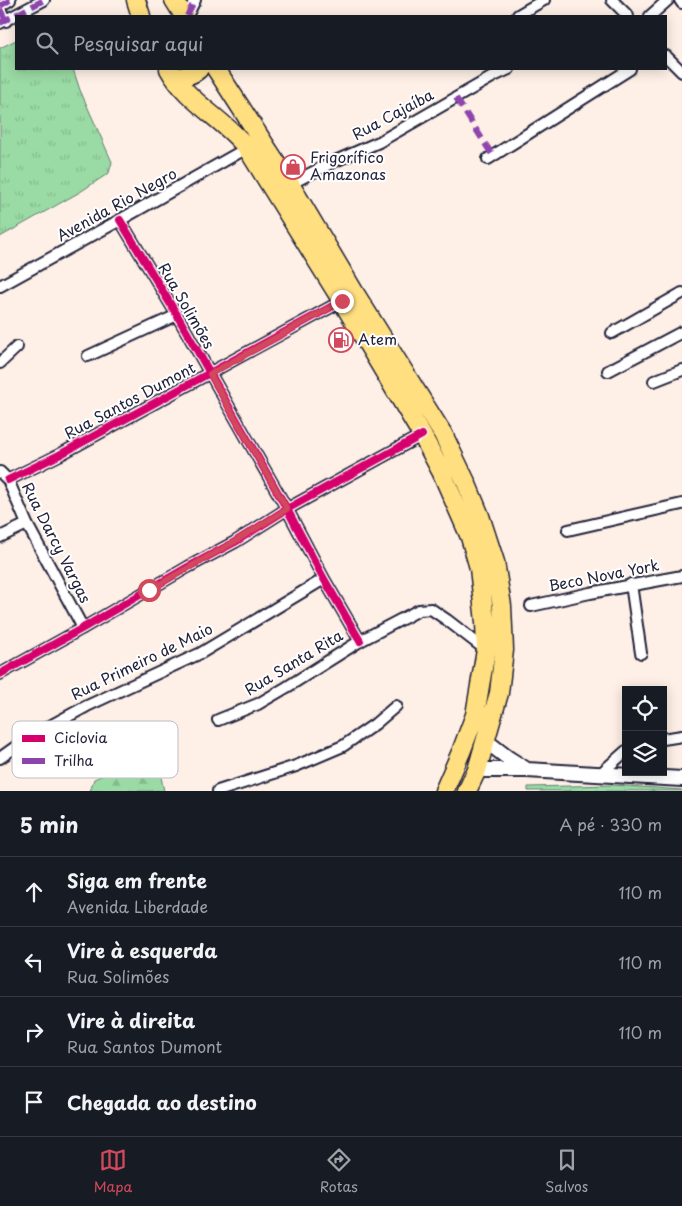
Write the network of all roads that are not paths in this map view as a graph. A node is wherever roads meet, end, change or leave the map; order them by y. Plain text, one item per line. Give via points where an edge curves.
1 (10, 0) edge
2 (44, 0) edge
3 (136, 0) edge
4 (174, 0) edge
5 (195, 0) edge
6 (544, 0) edge
7 (612, 0) edge
8 (668, 0) edge
9 (0, 7) edge
10 (16, 15) edge
11 (141, 15) edge
12 (185, 15) edge
13 (187, 15) edge
14 (518, 15) edge
15 (623, 15) edge
16 (651, 15) edge
17 (15, 16) edge
18 (3, 22) edge
19 (667, 57) edge
20 (198, 70) edge
21 (217, 70) edge
22 (507, 70) edge
23 (628, 70) edge
24 (682, 72) edge
25 (172, 73) edge
26 (247, 148) junction
27 (488, 159) dead end
28 (290, 184) junction
29 (120, 220) junction
30 (0, 286) edge
31 (682, 293) edge
32 (342, 301) junction
33 (177, 315) junction
34 (682, 332) edge
35 (612, 333) dead end
36 (18, 346) dead end
37 (88, 356) dead end
38 (0, 363) edge
39 (682, 370) edge
40 (608, 371) dead end
41 (210, 374) junction
42 (654, 381) dead end
43 (422, 435) junction
44 (0, 472) edge
45 (8, 480) junction
46 (682, 504) edge
47 (287, 509) junction
48 (27, 524) junction
49 (568, 530) dead end
50 (0, 537) edge
51 (682, 576) edge
52 (324, 579) junction
53 (631, 584) junction
54 (531, 606) dead end
55 (84, 628) junction
56 (360, 641) junction
57 (486, 650) junction
58 (641, 653) dead end
59 (0, 674) edge
60 (396, 706) dead end
61 (218, 720) dead end
62 (59, 721) edge
63 (682, 736) edge
64 (667, 738) edge
65 (486, 740) junction
66 (12, 749) edge
67 (622, 755) edge
68 (0, 758) edge
69 (477, 770) junction
70 (527, 770) junction
71 (600, 774) junction
72 (682, 779) edge
73 (218, 791) edge
74 (444, 791) edge
75 (467, 791) edge

1 - 9 street
2 - 10 street
3 - 11 highway
4 - 12 highway
5 - 13 street
6 - 14 street
7 - 15 street
8 - 16 street
9 - 18 street
17 - 18 street
19 - 24 street
20 - 25 highway via 186,76
21 - 28 highway
22 - 28 street, Rua Cajaíba via 379,142
23 - 27 street
25 - 26 highway via 194,99
26 - 29 street, Avenida Rio Negro
26 - 32 highway
28 - 65 highway via 443,434 480,516 495,562 504,642 500,693
29 - 30 street, Avenida Rio Negro
29 - 33 street, Rua Solimões
31 - 35 street
32 - 41 street, Rua Santos Dumont
32 - 43 highway
33 - 37 street
33 - 41 street, Rua Solimões
34 - 40 street
36 - 38 street
39 - 42 street
41 - 45 street, Rua Santos Dumont
41 - 47 street, Rua Solimões
43 - 47 street
43 - 57 highway via 442,471 470,537 479,568
44 - 45 street, Rua Darcy Vargas
45 - 48 street, Rua Darcy Vargas
46 - 49 street
47 - 52 street, Rua Solimões
47 - 55 street
48 - 50 street
48 - 55 street, Rua Darcy Vargas
51 - 53 street, Beco Nova York
52 - 56 street, Rua Solimões
52 - 62 street, Rua Primeiro de Maio via 200,653
53 - 54 street, Beco Nova York
53 - 58 street
55 - 59 street
56 - 57 street, Rua Santa Rita via 419,610 432,610
56 - 61 street, Rua Santa Rita via 258,704
57 - 74 highway via 475,714
60 - 73 street via 343,746 296,766
63 - 64 street
65 - 69 highway
65 - 70 main road
66 - 68 street, Rua Primeiro de Maio
67 - 71 street
69 - 70 main road
69 - 75 highway
70 - 71 main road
71 - 72 main road

